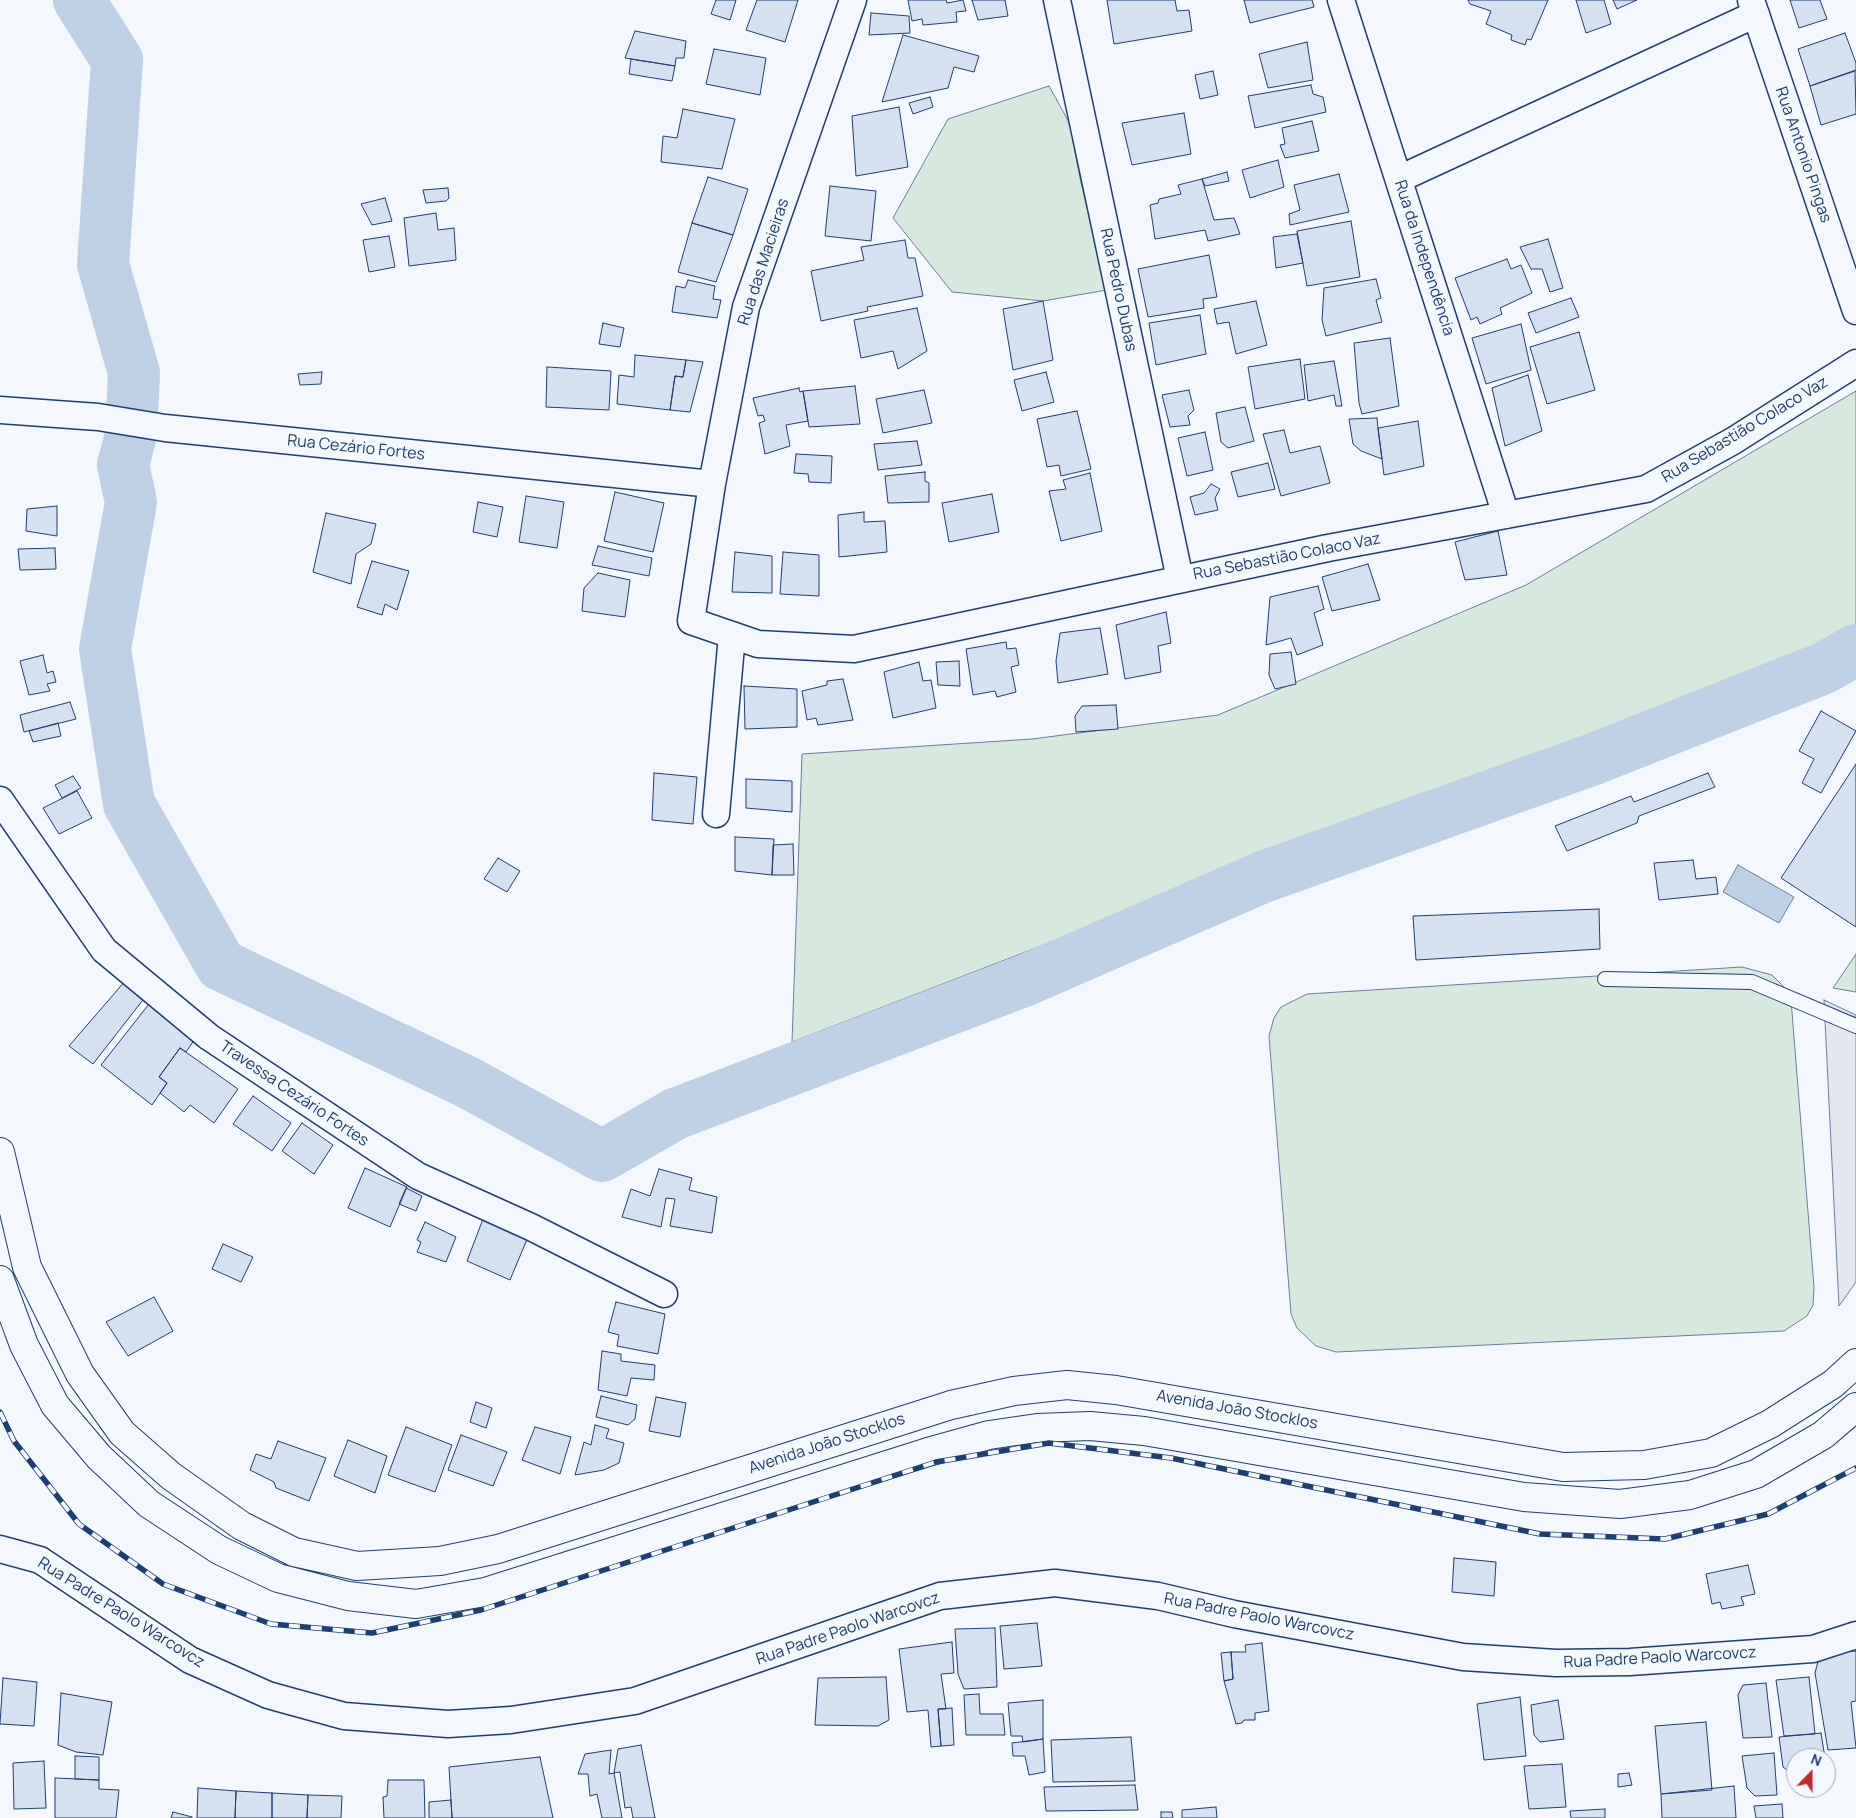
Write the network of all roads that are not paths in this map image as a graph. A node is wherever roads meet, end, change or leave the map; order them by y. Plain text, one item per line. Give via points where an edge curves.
1 (853, 0) edge
2 (1057, 0) edge
3 (1341, 0) edge
4 (1753, 7) edge
5 (1399, 178) junction
6 (1856, 311) edge
7 (1856, 363) edge
8 (0, 410) edge
9 (712, 484) junction
10 (1506, 516) junction
11 (1180, 579) junction
12 (691, 621) joint
13 (732, 635) junction
14 (0, 800) edge
15 (716, 814) dead end
16 (1604, 980) dead end
17 (1856, 1026) edge
18 (0, 1152) edge
19 (0, 1280) edge
20 (664, 1294) dead end
21 (1856, 1364) edge
22 (1856, 1407) edge
23 (0, 1550) edge
24 (1856, 1635) edge

1 - 9 street, Rua das Macieiras via 746,307
2 - 11 street, Rua Pedro Dubas
3 - 5 street, Rua da Independência
4 - 5 street
4 - 6 street, Rua Antonio Pingas
5 - 10 street, Rua da Independência
7 - 10 street, Rua Sebastião Colaco Vaz via 1733,441 1646,489
8 - 9 street, Rua Cezário Fortes via 98,417 165,428
9 - 12 street, Rua das Macieiras
10 - 11 street, Rua Sebastião Colaco Vaz
11 - 13 street, Rua Sebastião Colaco Vaz via 854,649 758,644
12 - 13 street, Rua Sebastião Colaco Vaz
13 - 15 street
14 - 20 street, Travessa Cezário Fortes via 104,950 209,1038 418,1176 531,1227
16 - 17 lane via 1752,982
18 - 21 main road, Avenida João Stocklos via 27,1267 80,1374 122,1433 171,1476 242,1526 294,1552 357,1566 440,1561 498,1549 951,1405 1014,1392 1067,1385 1116,1390 1564,1466 1644,1465 1711,1454 1770,1424 1833,1384
19 - 22 main road via 24,1345 55,1405 99,1457 149,1504 219,1550 278,1578 348,1596 416,1604 485,1592 928,1452 990,1435 1038,1428 1090,1426 1144,1431 1524,1497 1620,1504 1690,1494 1756,1474 1823,1435
23 - 24 street, Rua Padre Paolo Warcovcz via 40,1560 190,1660 268,1695 344,1716 448,1724 512,1720 635,1701 940,1596 1055,1583 1158,1596 1234,1614 1463,1656 1556,1663 1630,1662 1813,1649

